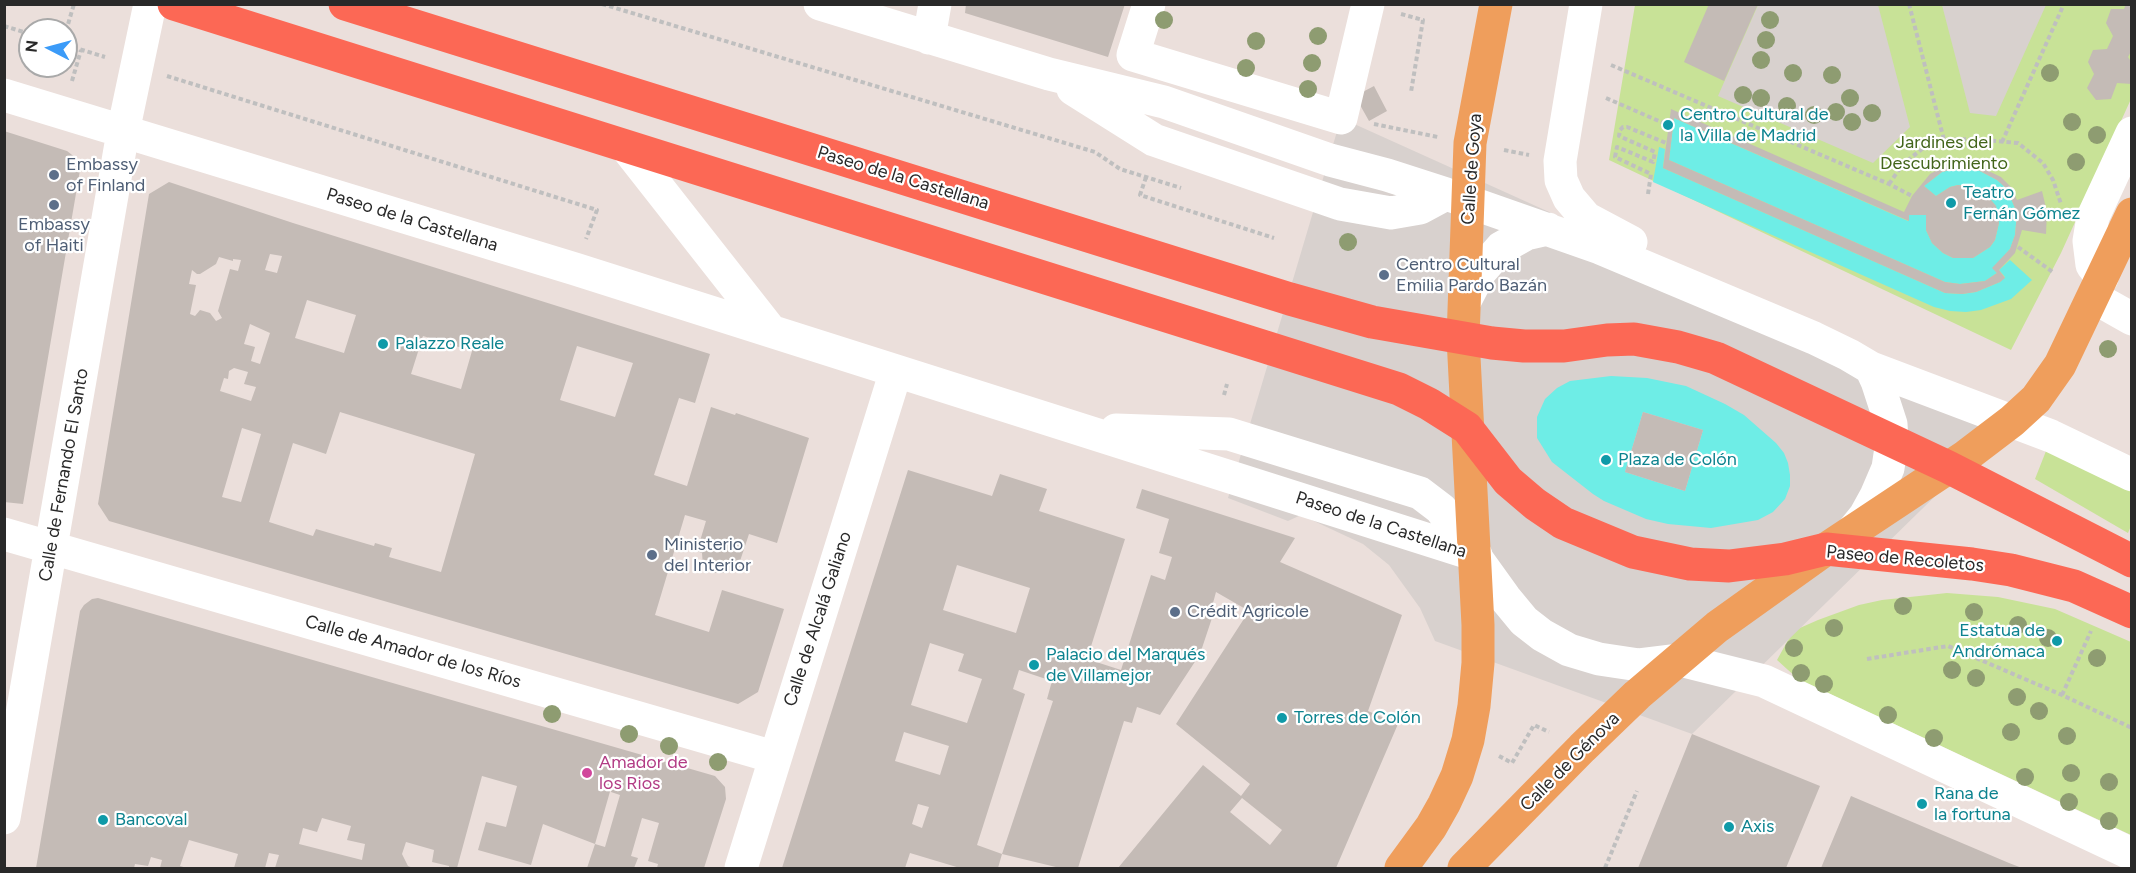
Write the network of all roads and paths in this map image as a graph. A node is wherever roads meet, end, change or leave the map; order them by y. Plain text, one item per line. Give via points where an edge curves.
1 (150, 4) edge
2 (174, 4) edge
3 (345, 4) edge
4 (602, 4) edge
5 (820, 4) edge
6 (935, 4) edge
7 (1149, 4) edge
8 (1368, 4) edge
9 (1496, 4) edge
10 (1586, 4) edge
11 (1909, 4) edge
12 (2064, 4) edge
13 (1423, 20) dead end
14 (929, 38) junction
15 (78, 49) edge
16 (1611, 65) dead end
17 (137, 67) junction
18 (1411, 92) dead end
19 (4, 94) edge
20 (1606, 99) dead end
21 (1341, 118) junction
22 (1668, 125) dead end
23 (123, 132) junction
24 (2132, 133) edge
25 (1944, 140) junction
26 (2002, 142) junction
27 (1470, 143) junction
28 (1666, 143) dead end
29 (627, 148) junction
30 (1095, 152) dead end
31 (1560, 161) junction
32 (1146, 177) dead end
33 (1889, 184) junction
34 (1648, 194) dead end
35 (1912, 196) dead end
36 (1457, 198) junction
37 (597, 210) dead end
38 (2062, 210) dead end
39 (2132, 214) edge
40 (1548, 229) junction
41 (1274, 238) dead end
42 (2018, 247) dead end
43 (2054, 273) dead end
44 (2098, 287) junction
45 (1466, 299) junction
46 (1755, 313) junction
47 (2132, 319) edge
48 (770, 330) junction
49 (1463, 338) junction
50 (1871, 368) junction
51 (896, 370) junction
52 (2049, 382) junction
53 (1227, 384) dead end
54 (1224, 395) dead end
55 (2012, 421) junction
56 (1074, 429) junction
57 (1467, 429) junction
58 (1892, 441) junction
59 (2064, 442) junction
60 (1948, 467) junction
61 (2132, 475) edge
62 (4, 534) edge
63 (1838, 542) junction
64 (51, 548) junction
65 (1476, 555) junction
66 (2132, 561) edge
67 (2132, 612) edge
68 (2094, 625) dead end
69 (1868, 659) dead end
70 (1680, 660) junction
71 (2062, 695) junction
72 (2132, 728) edge
73 (1549, 732) dead end
74 (1499, 756) dead end
75 (774, 757) junction
76 (1637, 791) dead end
77 (4, 818) edge
78 (2132, 854) edge
79 (741, 868) edge
80 (1401, 868) edge
81 (1464, 868) edge
82 (1605, 868) edge

1 - 17 street
2 - 29 highway
3 - 49 highway, Paseo de la Castellana via 1290,299 1372,322
4 - 30 path
5 - 14 street
6 - 14 street
7 - 21 street via 1133,55
8 - 21 street
9 - 27 main road, Calle de Goya
10 - 31 street
11 - 25 path
12 - 26 path
13 - 18 path
14 - 36 street via 1049,74 1164,102 1330,160
15 - 17 path
16 - 33 path
17 - 23 street
17 - 37 path
19 - 23 street, Paseo de la Castellana
20 - 22 path
21 - 27 path
23 - 48 street, Paseo de la Castellana
23 - 64 street, Calle de Fernando El Santo
24 - 44 street via 2093,217 2089,241
25 - 26 path
25 - 33 path via 1922,149 1903,164
26 - 38 path via 2018,143 2043,163 2057,189
27 - 31 path
27 - 36 main road, Calle de Goya
28 - 34 path via 1627,127 1620,130 1619,136 1655,152 1653,162 1617,147 1615,158 1651,174
29 - 48 street
29 - 57 highway via 1399,389
31 - 46 street via 1569,198 1586,218 1725,292
32 - 41 path via 1140,195
33 - 35 path
36 - 40 street
36 - 45 main road, Calle de Goya
39 - 44 main road
40 - 45 street via 1526,234 1501,248 1480,272
40 - 46 street
42 - 43 path
44 - 47 street
44 - 52 main road
45 - 49 main road
46 - 50 street
48 - 51 street, Paseo de la Castellana
49 - 57 main road
49 - 58 highway via 1524,346 1634,339 1678,347 1716,358
50 - 55 street
50 - 58 street via 1885,403
51 - 56 street, Paseo de la Castellana
51 - 75 street, Calle de Alcalá Galiano
52 - 55 main road
52 - 59 street via 2047,413 2052,428
53 - 54 path
55 - 59 street
55 - 60 main road
56 - 65 street, Paseo de la Castellana
56 - 65 street, Paseo de la Castellana via 1229,434 1324,462 1420,493 1441,509
57 - 63 highway, Paseo de Recoletos via 1508,481 1535,504 1563,523 1633,552 1690,564 1729,566 1785,559
57 - 65 main road
58 - 60 highway
58 - 63 street via 1888,468 1876,496 1865,516
59 - 61 street
60 - 63 main road
60 - 66 highway
62 - 64 street, Calle de Amador de los Ríos
63 - 67 highway, Paseo de Recoletos via 2011,570 2074,586
63 - 70 main road via 1717,627
64 - 75 street, Calle de Amador de los Ríos
64 - 77 street, Calle de Fernando El Santo
65 - 70 street via 1524,621 1569,650 1639,665
65 - 80 main road via 1478,663 1468,740 1444,804
68 - 71 path
69 - 71 path via 1948,646
70 - 78 street via 1764,681
70 - 81 main road, Calle de Génova via 1582,748
71 - 72 path
73 - 74 path via 1534,724 1512,763
75 - 79 street, Calle de Alcalá Galiano
76 - 82 path

